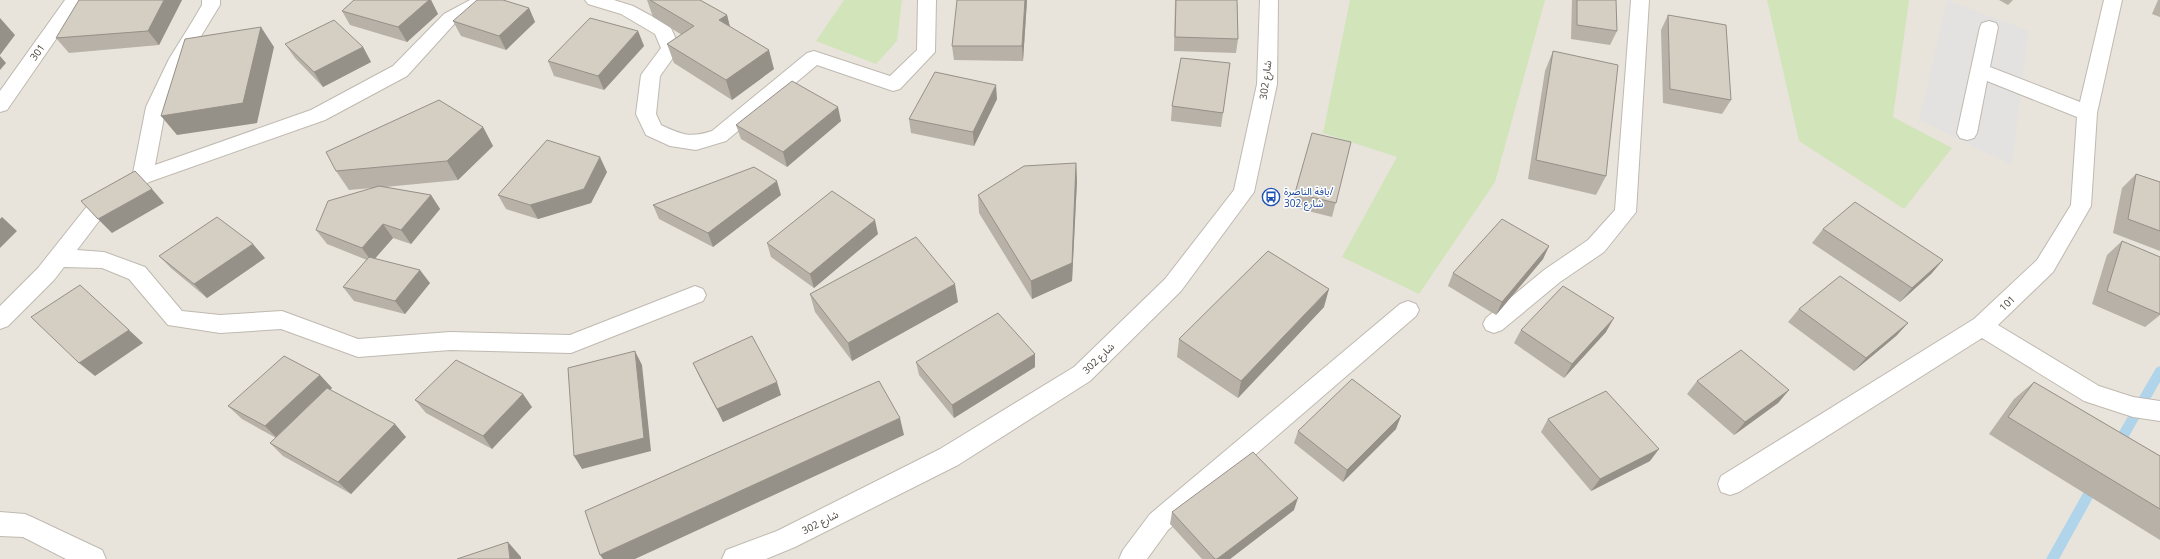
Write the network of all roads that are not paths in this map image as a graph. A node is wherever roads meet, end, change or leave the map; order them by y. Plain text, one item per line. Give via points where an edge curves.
1 (74, 0) edge
2 (211, 0) edge
3 (484, 0) edge
4 (594, 0) edge
5 (927, 0) edge
6 (1269, 0) edge
7 (1640, 0) edge
8 (2113, 0) edge
9 (1989, 27) dead end
10 (1980, 70) junction
11 (0, 105) edge
12 (2087, 113) junction
13 (1967, 133) dead end
14 (142, 177) junction
15 (58, 258) junction
16 (695, 295) dead end
17 (1408, 310) dead end
18 (0, 320) edge
19 (1494, 324) dead end
20 (1982, 326) junction
21 (2160, 411) edge
22 (1730, 484) dead end
23 (0, 524) edge
24 (93, 559) edge
25 (735, 559) edge
26 (1132, 559) edge

1 - 11 street, 301
2 - 14 street via 201,23 178,59 156,107
3 - 14 street via 450,18 400,70 318,115
4 - 5 street via 627,10 663,30 671,48 651,75 646,114 653,130 677,141 696,143 718,136 814,57 893,84 926,52
6 - 25 street, شارع 302 via 1267,84 1244,192 1174,285 1075,378 949,456 786,539
7 - 19 street via 1625,212 1596,246 1552,276
8 - 12 street, 101
9 - 10 street
10 - 12 street
10 - 13 street
12 - 20 street, 101 via 2080,206 2045,266
14 - 15 street via 95,211
15 - 16 street via 104,260 137,274 176,319 220,324 282,320 358,348 450,341 571,344
15 - 18 street via 46,274
17 - 26 street via 1159,522
20 - 21 street via 2092,394 2133,407
20 - 22 street, 101
23 - 24 street via 25,526

